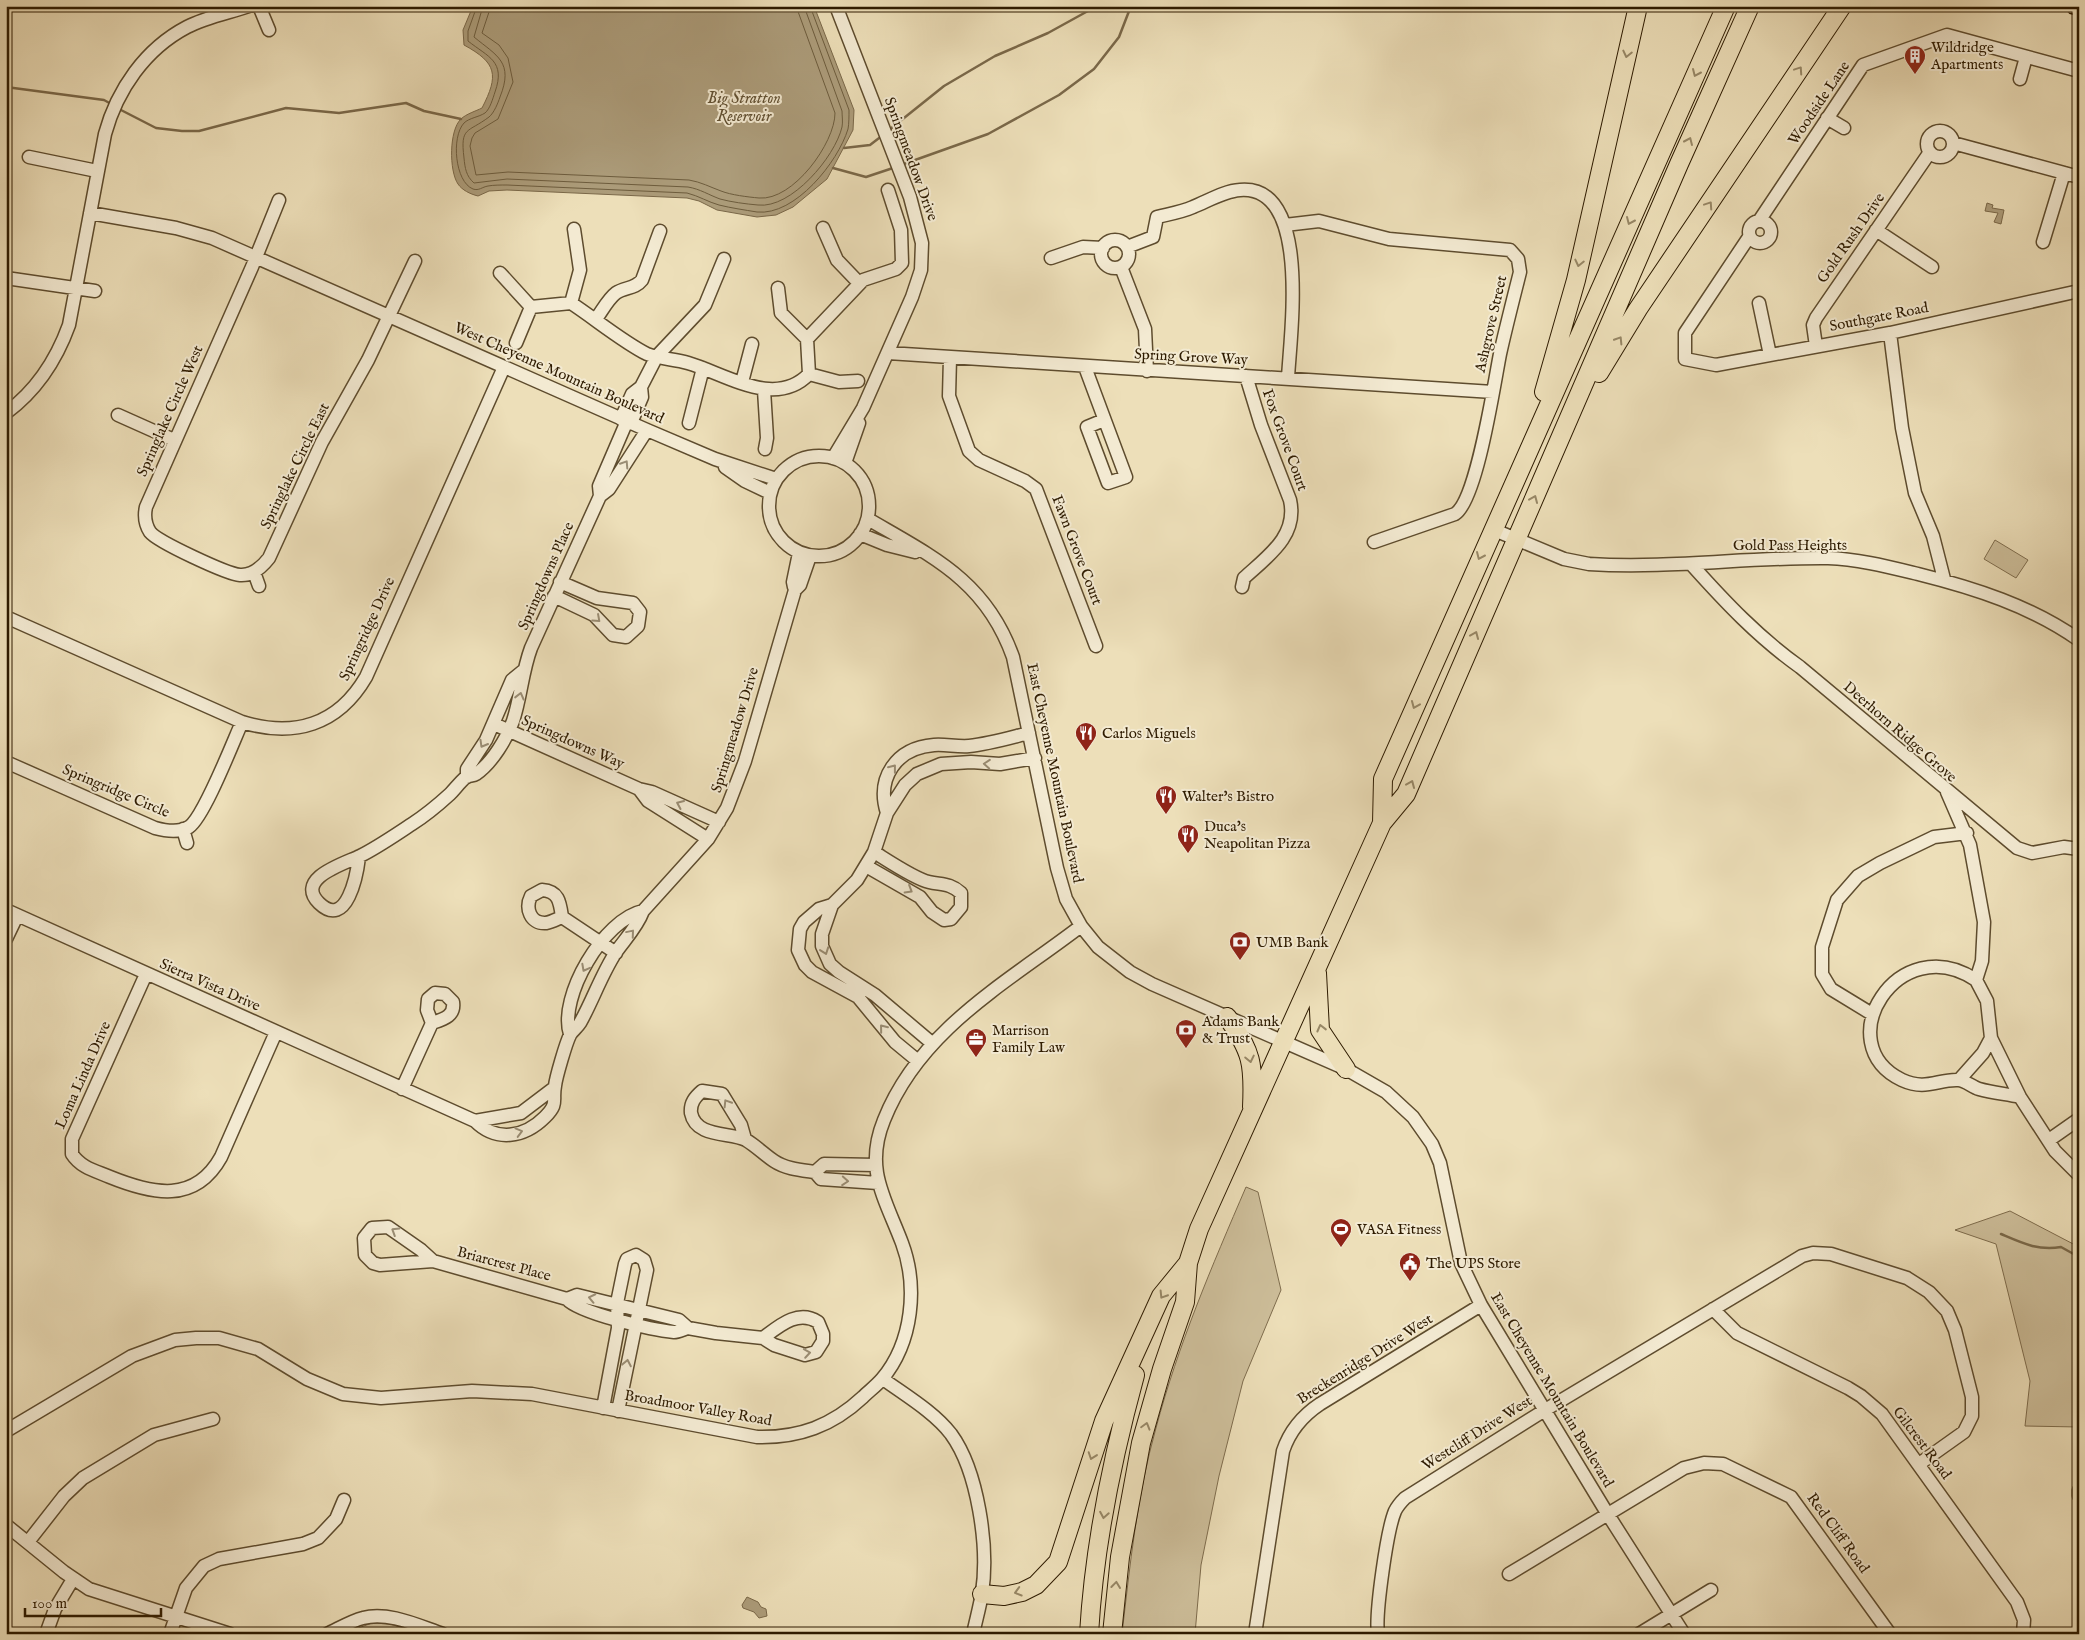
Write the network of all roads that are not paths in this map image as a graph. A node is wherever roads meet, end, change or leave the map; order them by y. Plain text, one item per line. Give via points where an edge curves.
1 (249, 6) edge
2 (259, 6) edge
3 (836, 6) edge
4 (1638, 6) edge
5 (1726, 6) edge
6 (1750, 6) edge
7 (1842, 6) edge
8 (2074, 6) edge
9 (2079, 8) edge
10 (269, 30) dead end
11 (2026, 57) junction
12 (2079, 71) edge
13 (2020, 79) dead end
14 (1828, 118) junction
15 (1844, 128) dead end
16 (1953, 143) junction
17 (1930, 152) junction
18 (29, 157) dead end
19 (97, 170) junction
20 (2064, 173) junction
21 (2079, 178) edge
22 (888, 190) dead end
23 (279, 200) dead end
24 (90, 213) junction
25 (1759, 221) junction
26 (1285, 225) junction
27 (823, 228) dead end
28 (574, 229) dead end
29 (1876, 230) junction
30 (660, 231) dead end
31 (1749, 237) junction
32 (2043, 242) dead end
33 (1127, 247) junction
34 (1103, 248) junction
35 (256, 255) junction
36 (724, 258) dead end
37 (1052, 258) dead end
38 (415, 261) dead end
39 (1121, 267) junction
40 (1932, 267) dead end
41 (500, 273) dead end
42 (6, 278) edge
43 (859, 282) junction
44 (77, 288) junction
45 (778, 288) dead end
46 (95, 291) dead end
47 (2079, 291) edge
48 (571, 302) junction
49 (1760, 303) dead end
50 (531, 307) junction
51 (390, 316) junction
52 (596, 319) junction
53 (1890, 333) junction
54 (807, 340) junction
55 (516, 343) dead end
56 (752, 344) dead end
57 (1816, 346) junction
58 (888, 353) junction
59 (1770, 355) junction
60 (657, 356) junction
61 (950, 358) junction
62 (504, 367) junction
63 (1085, 367) junction
64 (703, 368) junction
65 (1147, 371) junction
66 (809, 374) junction
67 (1246, 376) junction
68 (1288, 378) junction
69 (858, 381) dead end
70 (742, 382) junction
71 (764, 390) junction
72 (1493, 392) junction
73 (863, 408) junction
74 (6, 413) edge
75 (118, 415) dead end
76 (1104, 420) junction
77 (626, 421) junction
78 (689, 423) dead end
79 (647, 430) junction
80 (174, 440) junction
81 (765, 449) dead end
82 (833, 458) junction
83 (1551, 458) junction
84 (715, 459) junction
85 (845, 463) junction
86 (776, 478) junction
87 (770, 493) junction
88 (600, 496) junction
89 (1500, 511) junction
90 (868, 519) junction
91 (147, 526) junction
92 (1492, 529) junction
93 (134, 530) dead end
94 (860, 534) junction
95 (1516, 540) junction
96 (1374, 542) dead end
97 (925, 554) junction
98 (804, 555) junction
99 (1691, 564) junction
100 (254, 572) junction
101 (1944, 579) junction
102 (560, 582) junction
103 (259, 586) dead end
104 (1242, 587) dead end
105 (554, 596) junction
106 (6, 617) edge
107 (2079, 640) edge
108 (1096, 646) dead end
109 (523, 671) junction
110 (242, 722) junction
111 (494, 724) junction
112 (509, 731) junction
113 (1029, 733) junction
114 (956, 746) junction
115 (1035, 758) junction
116 (6, 762) edge
117 (958, 762) junction
118 (467, 776) junction
119 (638, 789) junction
120 (1947, 792) junction
121 (887, 813) junction
122 (719, 822) junction
123 (1382, 823) junction
124 (183, 829) junction
125 (1966, 833) junction
126 (708, 839) junction
127 (187, 843) dead end
128 (2079, 849) edge
129 (874, 852) junction
130 (359, 857) dead end
131 (866, 866) junction
132 (832, 905) junction
133 (643, 911) junction
134 (12, 913) edge
135 (562, 917) dead end
136 (1081, 926) junction
137 (6, 939) edge
138 (600, 943) junction
139 (616, 953) junction
140 (1317, 970) junction
141 (146, 974) junction
142 (1976, 980) junction
143 (846, 983) junction
144 (1872, 1014) junction
145 (1227, 1017) junction
146 (432, 1023) dead end
147 (276, 1032) junction
148 (570, 1034) junction
149 (1991, 1038) junction
150 (1285, 1042) junction
151 (933, 1044) junction
152 (918, 1061) junction
153 (1346, 1069) junction
154 (1959, 1080) junction
155 (554, 1088) junction
156 (402, 1089) junction
157 (2020, 1097) junction
158 (1252, 1114) junction
159 (2079, 1119) edge
160 (475, 1121) junction
161 (745, 1140) junction
162 (2048, 1140) junction
163 (876, 1165) junction
164 (815, 1172) junction
165 (2079, 1175) edge
166 (878, 1183) junction
167 (433, 1261) junction
168 (1188, 1263) junction
169 (568, 1298) junction
170 (617, 1304) junction
171 (1481, 1305) junction
172 (639, 1309) junction
173 (1713, 1309) junction
174 (618, 1320) junction
175 (635, 1324) junction
176 (688, 1328) junction
177 (1147, 1332) junction
178 (763, 1338) dead end
179 (882, 1378) junction
180 (603, 1408) junction
181 (1545, 1410) junction
182 (618, 1411) junction
183 (213, 1419) dead end
184 (6, 1431) edge
185 (1919, 1464) junction
186 (2079, 1490) edge
187 (2079, 1496) edge
188 (344, 1500) dead end
189 (1607, 1513) junction
190 (6, 1525) edge
191 (28, 1542) junction
192 (1509, 1574) dead end
193 (73, 1579) junction
194 (1711, 1590) dead end
195 (982, 1594) junction
196 (1670, 1614) junction
197 (175, 1618) junction
198 (46, 1634) edge
199 (170, 1634) edge
200 (230, 1634) edge
201 (327, 1634) edge
202 (442, 1634) edge
203 (973, 1634) edge
204 (1089, 1634) edge
205 (1112, 1634) edge
206 (1255, 1634) edge
207 (1378, 1634) edge
208 (1638, 1634) edge
209 (1684, 1634) edge
210 (1890, 1634) edge
211 (2022, 1634) edge

1 - 19 street via 186,28 152,53 123,90 109,121
2 - 10 street
3 - 58 street, Springmeadow Drive via 920,230 920,270
4 -> 89 highway via 1563,327 1546,385
5 -> 89 highway
83 -> 6 highway
83 -> 7 highway via 1617,342
8 - 9 main road
11 - 12 street, Woodside Lane
11 - 13 street
11 - 14 street, Woodside Lane via 1947,35 1863,65
14 - 15 street
14 - 25 street, Woodside Lane
16 - 17 street via 1950,152 1943,157
16 - 17 street via 1945,132 1934,133 1927,142
16 - 20 street
17 - 29 street, Gold Rush Drive
18 - 19 street
19 - 24 street
20 - 21 street
20 - 32 street
22 - 43 street via 901,230 902,263 896,269
23 - 35 street
24 - 35 street, West Cheyenne Mountain Boulevard via 188,231
24 - 44 street
25 - 31 street via 1749,228
25 - 31 street via 1769,226 1770,238 1758,244
26 - 33 street via 1278,209 1265,195 1238,190 1157,217 1153,237
26 - 68 street via 1293,287
26 - 72 street, Ashgrove Street via 1318,220 1389,239 1503,249 1515,254 1520,272
27 - 43 street via 837,260
28 - 48 street via 580,270
29 - 40 street
29 - 57 street, Gold Rush Drive via 1816,318 1813,325
30 - 52 street via 642,280 612,296
31 - 59 street, Southgate Road via 1685,333 1685,359 1716,365
33 - 34 street via 1114,240
33 - 39 street via 1129,257
34 - 37 street via 1083,247
34 - 39 street via 1102,258 1106,264 1111,268
35 - 51 street, West Cheyenne Mountain Boulevard
35 - 80 street, Springlake Circle West
36 - 60 street, Springdowns Place via 705,305
38 - 51 street
39 - 65 street via 1145,330
41 - 50 street
42 - 44 street
43 - 54 street
44 - 46 street
44 - 74 street via 69,325 55,359 33,390
45 - 54 street via 781,313
47 - 53 street, Southgate Road
48 - 50 street
48 - 52 street
49 - 59 street
50 - 55 street
51 - 62 street, West Cheyenne Mountain Boulevard
51 - 100 street, Springlake Circle East via 366,366 328,430 269,558
52 - 60 street via 648,354
53 - 57 street, Southgate Road
53 - 101 street via 1902,428 1915,493
54 - 66 street
56 - 70 street
57 - 59 street, Southgate Road
58 - 61 street, Spring Grove Way
58 - 73 street, Springmeadow Drive
60 - 64 street
60 - 77 street, Springdowns Place via 641,387 642,397
61 - 63 street, Spring Grove Way
61 - 108 street, Fawn Grove Court via 949,396 969,450 979,460 1026,481 1036,489
62 - 77 street, West Cheyenne Mountain Boulevard
62 - 110 street, Springridge Drive via 360,687 344,705 313,724 276,729
63 - 65 street, Spring Grove Way
63 - 76 street
64 - 70 street
64 - 78 street
65 - 67 street, Spring Grove Way
66 - 69 street via 839,382
66 - 71 street via 780,389
67 - 68 street, Spring Grove Way
67 - 104 street, Fox Grove Court via 1292,513 1291,526 1285,538 1244,578
68 - 72 street, Spring Grove Way
70 - 71 street
71 - 81 street
72 - 96 street, Ashgrove Street via 1470,490 1462,508 1455,514
73 - 82 street, Springmeadow Drive
73 - 85 street, Springmeadow Drive
75 - 80 street
76 - 76 street via 1126,477 1108,483 1087,427
77 - 79 street, West Cheyenne Mountain Boulevard
77 - 88 street, Springdowns Place via 599,486
79 - 84 street, West Cheyenne Mountain Boulevard
88 -> 79 street, Springdowns Place via 609,489
80 - 91 street, Springlake Circle West via 146,506
82 - 85 street
82 - 86 street via 805,458 790,465
95 -> 83 highway
84 - 86 street, West Cheyenne Mountain Boulevard
84 - 87 street, West Cheyenne Mountain Boulevard via 745,481
85 - 90 street via 864,486 869,501
86 - 87 street
87 - 98 street via 769,511 773,528 785,543
88 - 102 street, Springdowns Place
89 - 92 highway
90 - 94 street
90 - 97 street, East Cheyenne Mountain Boulevard
91 - 93 street
91 - 100 street via 161,541 233,573
92 - 95 street, Gold Pass Heights
92 -> 123 highway via 1383,779
94 - 97 street, East Cheyenne Mountain Boulevard via 887,545
94 - 98 street via 847,548 837,553
95 - 99 street, Gold Pass Heights via 1564,559 1589,564
123 -> 95 highway via 1406,794
97 - 113 street, East Cheyenne Mountain Boulevard via 966,582 999,623 1013,657
98 - 122 street, Springmeadow Drive via 793,582 795,590 746,761
99 - 101 street, Gold Pass Heights via 1830,558
99 - 120 street, Deerhorn Ridge Grove via 1772,648
100 - 103 street
101 - 107 street, Gold Pass Heights via 2002,599
102 - 105 street, Springdowns Place
105 -> 102 street via 594,615 613,635 626,637 638,626 640,612 633,603 597,598
105 - 109 street, Springdowns Place
106 - 110 street, Springridge Drive
109 - 111 street, Springdowns Place via 512,680
112 -> 109 street, Springdowns Place via 523,683
110 - 124 street, Springridge Circle via 201,811 195,821
111 - 112 street, Springdowns Way
111 -> 118 street, Springdowns Place via 467,769
112 - 118 street, Springdowns Place via 500,748 476,774
112 - 119 street, Springdowns Way
113 - 114 street via 985,744
113 - 115 street, East Cheyenne Mountain Boulevard
114 - 117 street
121 -> 114 street via 883,788 897,761 924,747
115 -> 117 street via 1000,764
115 - 136 street, East Cheyenne Mountain Boulevard via 1062,886
116 - 124 street, Springridge Circle via 155,828
117 - 121 street via 940,764 917,774
118 - 130 street, Springdowns Place via 426,815
122 -> 119 street, Springdowns Way via 652,792
119 - 126 street, Springdowns Way via 648,801
120 - 125 street, Deerhorn Ridge Grove
120 - 128 street via 2017,848 2032,853 2064,847
121 - 129 street
122 - 126 street, Springmeadow Drive
123 - 140 highway
124 - 127 street
125 - 142 street, Deerhorn Ridge Grove via 1984,922 1982,961
125 - 144 street via 1934,837 1880,862 1858,876 1837,900 1822,947 1822,974 1831,989
126 - 133 street, Springmeadow Drive
129 - 131 street
131 -> 129 street via 920,897 932,912 944,920 951,919 961,907 961,893 949,884 928,882
131 - 132 street
132 -> 143 street via 822,934 822,946 830,964
132 - 143 street via 819,909 804,922 797,940 798,950 800,958 812,972
133 - 138 street, Springmeadow Drive via 631,914
139 -> 133 street, Springmeadow Drive via 639,923
134 - 137 street
134 - 141 street, Sierra Vista Drive
135 - 138 street
136 - 145 street, East Cheyenne Mountain Boulevard via 1098,947 1130,972
136 - 151 street, Broadmoor Valley Road via 991,991
138 - 139 street
138 -> 148 street, Springmeadow Drive via 571,999 566,1022
139 - 148 street, Springmeadow Drive via 579,1025
140 - 150 highway
153 -> 140 highway via 1320,1030
141 - 147 street, Sierra Vista Drive
141 - 147 street, Loma Linda Drive via 72,1139 72,1154 85,1167 148,1191 180,1189 200,1180 221,1157
142 - 144 street via 1942,966 1916,969 1895,982
142 - 149 street via 1987,1000
143 - 151 street via 875,995
152 -> 143 street via 895,1042
144 - 154 street via 1872,1044 1881,1064 1890,1073 1921,1085
145 - 150 street, East Cheyenne Mountain Boulevard
145 -> 158 highway via 1242,1037 1252,1061
146 - 156 street
147 - 156 street, Sierra Vista Drive
148 - 155 street, Springmeadow Drive
149 - 154 street
149 - 157 street
150 - 153 street, East Cheyenne Mountain Boulevard
150 - 158 highway
151 - 152 street, Broadmoor Valley Road
152 - 163 street, Broadmoor Valley Road via 884,1121
153 - 171 street, East Cheyenne Mountain Boulevard via 1386,1092 1401,1105 1432,1144 1447,1188 1454,1238
154 - 157 street via 1977,1089
155 - 160 street via 521,1113
160 -> 155 street, Springmeadow Drive via 485,1131 500,1134 529,1129 552,1109 556,1099
156 - 160 street, Springmeadow Drive
157 - 162 street
158 - 168 highway via 1199,1230
159 - 162 street
161 -> 161 street via 741,1125 722,1094 702,1091 694,1098 691,1109 695,1123 704,1130
161 - 164 street via 776,1163
162 - 165 street
163 - 164 street via 824,1164
163 - 166 street, Broadmoor Valley Road
164 -> 166 street via 821,1179
166 - 179 street, Broadmoor Valley Road via 901,1242 909,1268 910,1287 906,1330 900,1348
167 -> 167 street, Briarcrest Place via 388,1227 372,1228 362,1244 365,1256 373,1263
167 - 169 street, Briarcrest Place
168 -> 177 highway via 1161,1296
205 -> 168 highway via 1118,1566 1129,1501 1141,1443 1185,1302
170 -> 169 street, Briarcrest Place via 578,1295
169 - 174 street, Briarcrest Place via 573,1306
170 - 172 street, Briarcrest Place
170 - 172 street via 624,1264 636,1255 647,1265
170 - 174 street
171 - 181 street, East Cheyenne Mountain Boulevard
171 - 206 street, Breckenridge Drive West via 1320,1404 1307,1413 1291,1433 1283,1452
172 - 175 street
172 - 176 street, Briarcrest Place via 678,1320
173 - 181 street, Westcliff Drive West
173 - 185 street, Gilcrest Road via 1736,1333 1861,1396 1892,1426
173 - 185 street, Westcliff Drive West via 1792,1261 1813,1253 1831,1254 1907,1278 1929,1292 1952,1321 1973,1406 1964,1432
174 - 175 street, Briarcrest Place
174 - 180 street
175 - 176 street, Briarcrest Place via 675,1332
182 -> 175 street
176 - 178 street, Briarcrest Place
177 -> 195 highway via 1104,1421 1058,1562 1036,1585 1022,1592 1004,1596
177 -> 204 highway via 1107,1497
179 - 182 street, Broadmoor Valley Road via 836,1419 793,1436 757,1437
179 - 195 street via 933,1417 950,1433 962,1453 972,1476 980,1522 984,1573
180 - 182 street, Broadmoor Valley Road
180 - 184 street, Broadmoor Valley Road via 532,1394 496,1391 361,1397 324,1388 258,1348 219,1338 196,1338 175,1340 132,1356
181 - 189 street, East Cheyenne Mountain Boulevard
181 - 207 street, Westcliff Drive West via 1413,1491 1398,1505 1392,1522 1378,1610
183 - 191 street via 154,1435 83,1478 64,1496
185 - 211 street, Gilcrest Road via 2017,1602 2024,1620
186 - 187 street
188 - 197 street via 336,1519 318,1538 302,1544 219,1559 204,1566 186,1588
189 - 192 street, Red Cliff Road
189 - 196 street, East Cheyenne Mountain Boulevard
189 - 210 street, Red Cliff Road via 1693,1464 1714,1463 1734,1468 1783,1492 1798,1504
190 - 191 street
191 - 193 street
193 - 197 street via 98,1592
193 - 198 street via 55,1609
194 - 196 street
195 - 203 street
196 - 208 street
196 - 209 street, East Cheyenne Mountain Boulevard
197 - 199 street
197 - 200 street
201 - 202 street via 374,1616 392,1618

